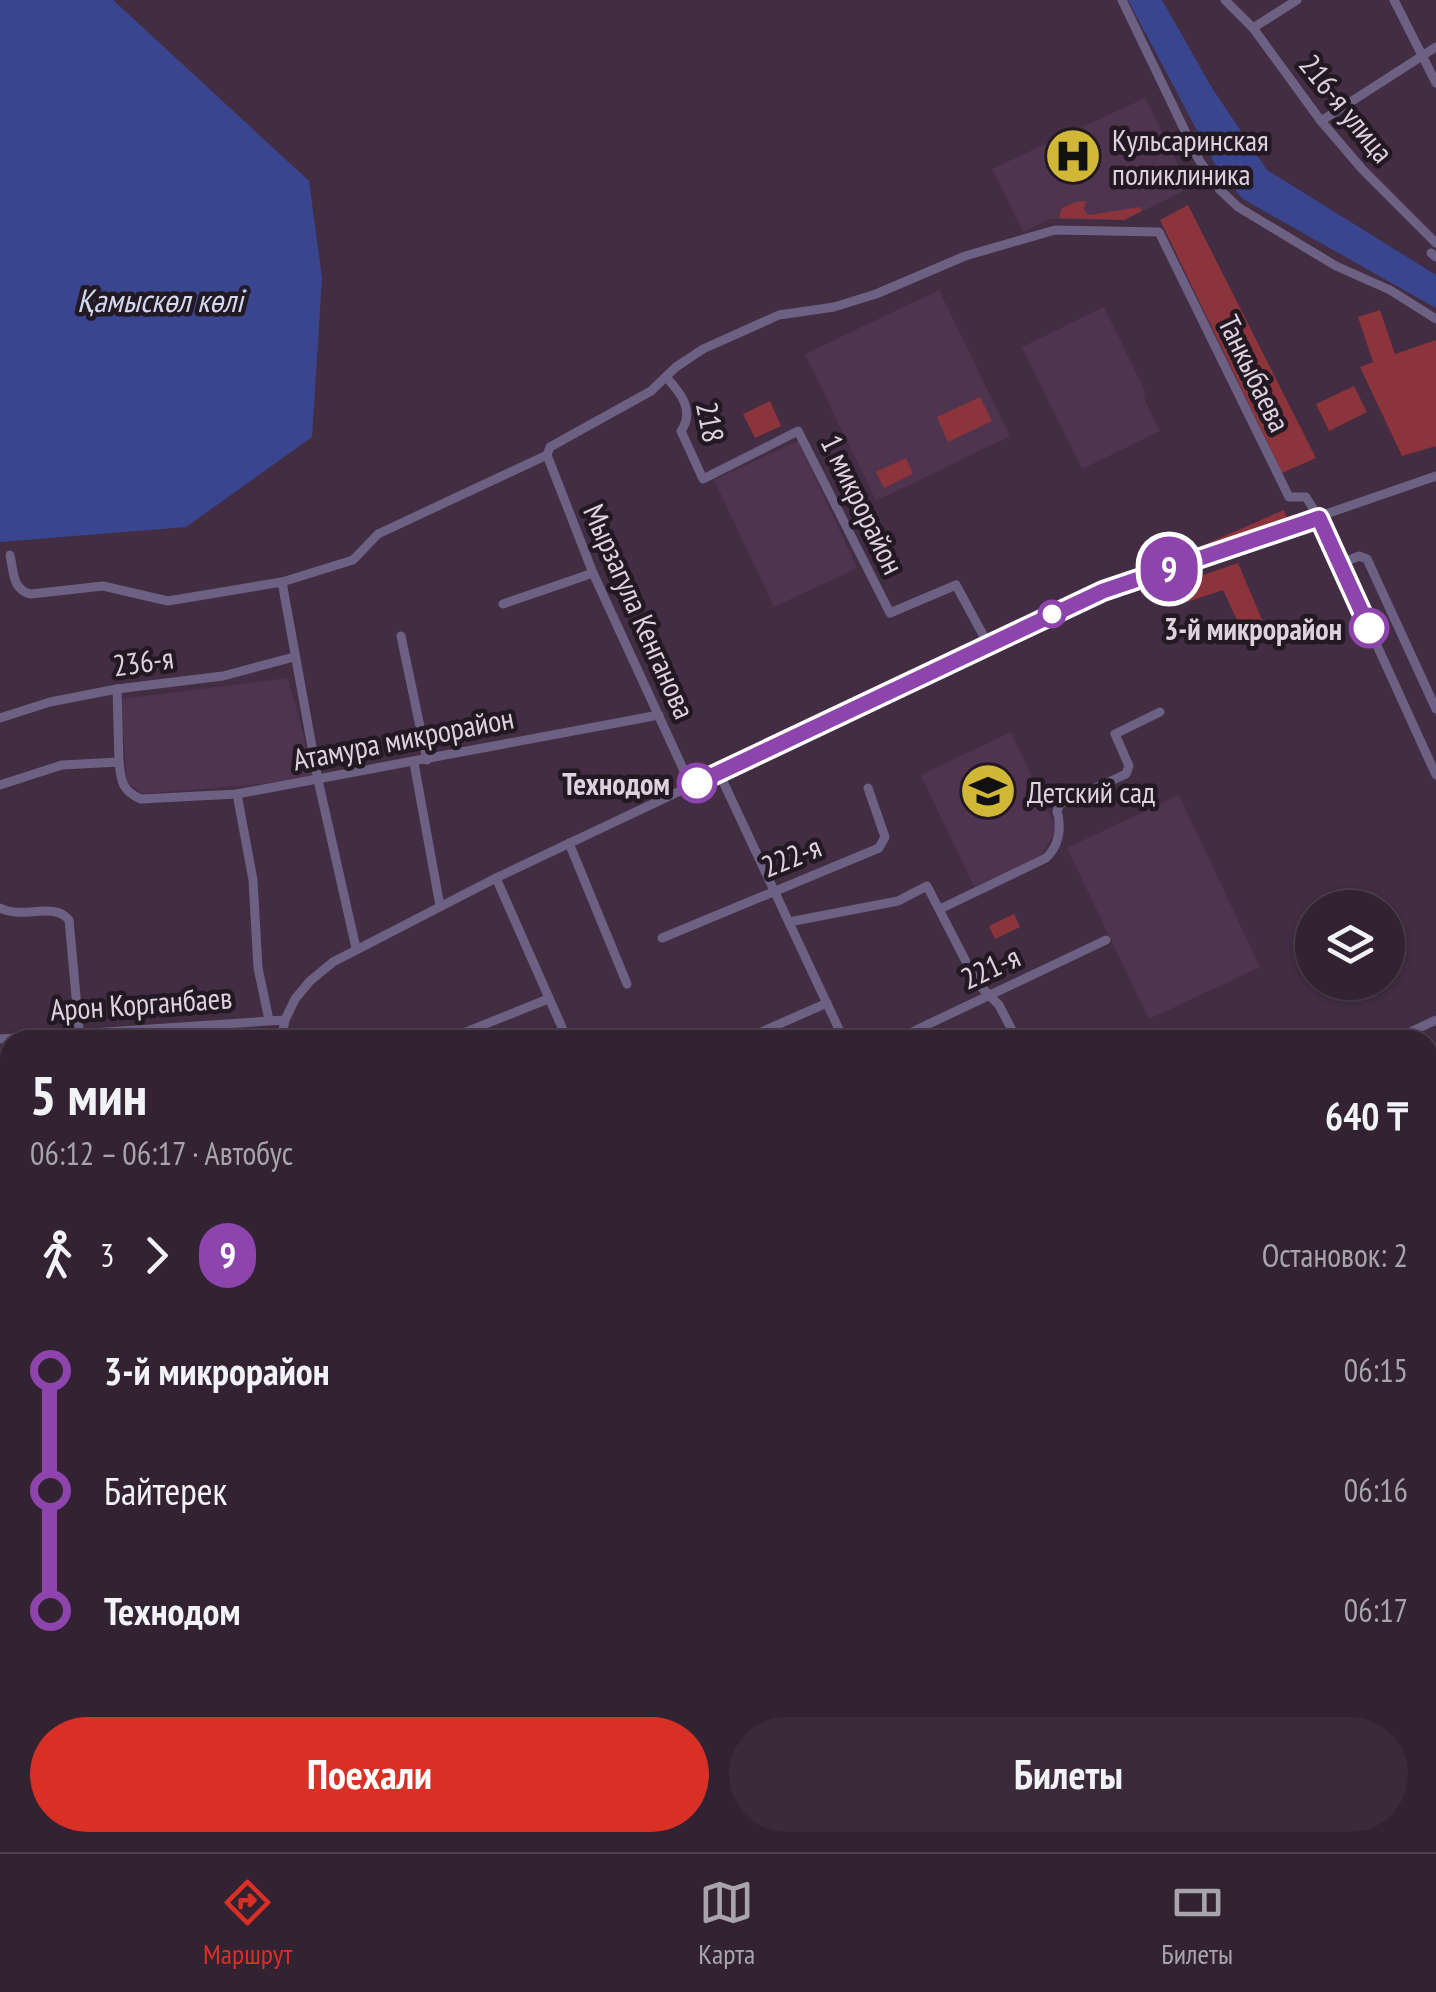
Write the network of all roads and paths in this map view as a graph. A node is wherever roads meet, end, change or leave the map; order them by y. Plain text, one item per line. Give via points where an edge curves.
1 (1122, 0) edge
2 (1225, 0) edge
3 (1296, 0) edge
4 (1394, 0) edge
5 (1253, 28) junction
6 (1436, 47) edge
7 (1422, 56) junction
8 (1436, 83) edge
9 (1321, 121) junction
10 (1435, 251) edge
11 (1436, 319) edge
12 (666, 377) junction
13 (798, 431) joint
14 (547, 454) junction
15 (1436, 476) edge
16 (1319, 518) junction
17 (10, 555) dead end
18 (1340, 564) junction
19 (592, 573) junction
20 (282, 582) junction
21 (503, 604) dead end
22 (401, 636) dead end
23 (988, 644) junction
24 (294, 657) junction
25 (117, 688) junction
26 (1436, 709) edge
27 (1160, 712) dead end
28 (660, 716) junction
29 (0, 718) edge
30 (427, 760) junction
31 (119, 762) junction
32 (414, 763) junction
33 (719, 772) junction
34 (1436, 775) edge
35 (318, 780) junction
36 (0, 785) edge
37 (691, 786) junction
38 (868, 788) dead end
39 (237, 794) junction
40 (570, 843) junction
41 (496, 878) junction
42 (773, 892) junction
43 (440, 906) junction
44 (0, 908) edge
45 (940, 910) junction
46 (789, 922) junction
47 (662, 938) dead end
48 (1106, 940) dead end
49 (356, 948) junction
50 (628, 984) dead end
51 (991, 995) junction
52 (548, 999) junction
53 (827, 1003) junction
54 (269, 1020) junction
55 (285, 1020) junction
56 (79, 1030) edge
57 (150, 1030) edge
58 (283, 1030) edge
59 (471, 1030) edge
60 (563, 1030) edge
61 (766, 1030) edge
62 (839, 1030) edge
63 (917, 1030) edge
64 (1011, 1030) edge

1 - 11 street via 1220,190 1336,266
2 - 5 street, 216-я улица
3 - 5 street
4 - 7 street
5 - 9 street, 216-я улица
6 - 7 street
7 - 8 street
7 - 9 street
9 - 10 street, 216-я улица
12 - 13 street, 218 via 688,408 681,432 703,479
12 - 14 street via 550,446
12 - 16 street, Танкыбаева via 702,349 750,326 876,294 964,256 1055,230 1159,232 1289,497 1306,497
13 - 23 street, 1 микрорайон via 890,614 956,585
14 - 19 street, Мырзагула Кенганова
14 - 20 street via 378,534 353,560
15 - 16 street
16 - 18 street
16 - 23 street via 1103,591
17 - 20 street via 16,585 31,594 103,586 168,600
18 - 26 street via 1368,559
18 - 34 street
19 - 21 street
19 - 28 street, Мырзагула Кенганова
20 - 24 street
22 - 30 street
23 - 33 street
24 - 25 street, 236-я via 223,676
24 - 35 street
25 - 29 street, 236-я
25 - 31 street
27 - 45 street via 1115,734 1130,766 1126,774 1060,804 1062,826 1052,853
28 - 30 street, Атамура микрорайон
28 - 37 street, Мырзагула Кенганова
30 - 32 street, Атамура микрорайон
31 - 36 street via 62,765
31 - 39 street, Атамура микрорайон via 121,783 141,799
32 - 35 street, Атамура микрорайон
32 - 43 street
33 - 37 street
33 - 42 street
35 - 39 street, Атамура микрорайон
35 - 49 street
37 - 40 street
38 - 42 street, 222-я via 885,843
39 - 54 street
40 - 41 street
40 - 50 street
41 - 43 street
41 - 52 street
42 - 46 street
42 - 47 street, 222-я
43 - 49 street
44 - 56 street via 65,913 72,929
45 - 46 street via 928,886 898,900
45 - 51 street via 977,983
46 - 53 street
48 - 51 street, 221-я
49 - 55 street via 310,981
51 - 63 street, 221-я
51 - 64 street
52 - 59 street
52 - 60 street
53 - 61 street
53 - 62 street
54 - 55 street, Арон Корганбаев
54 - 57 street, Арон Корганбаев
55 - 58 street

